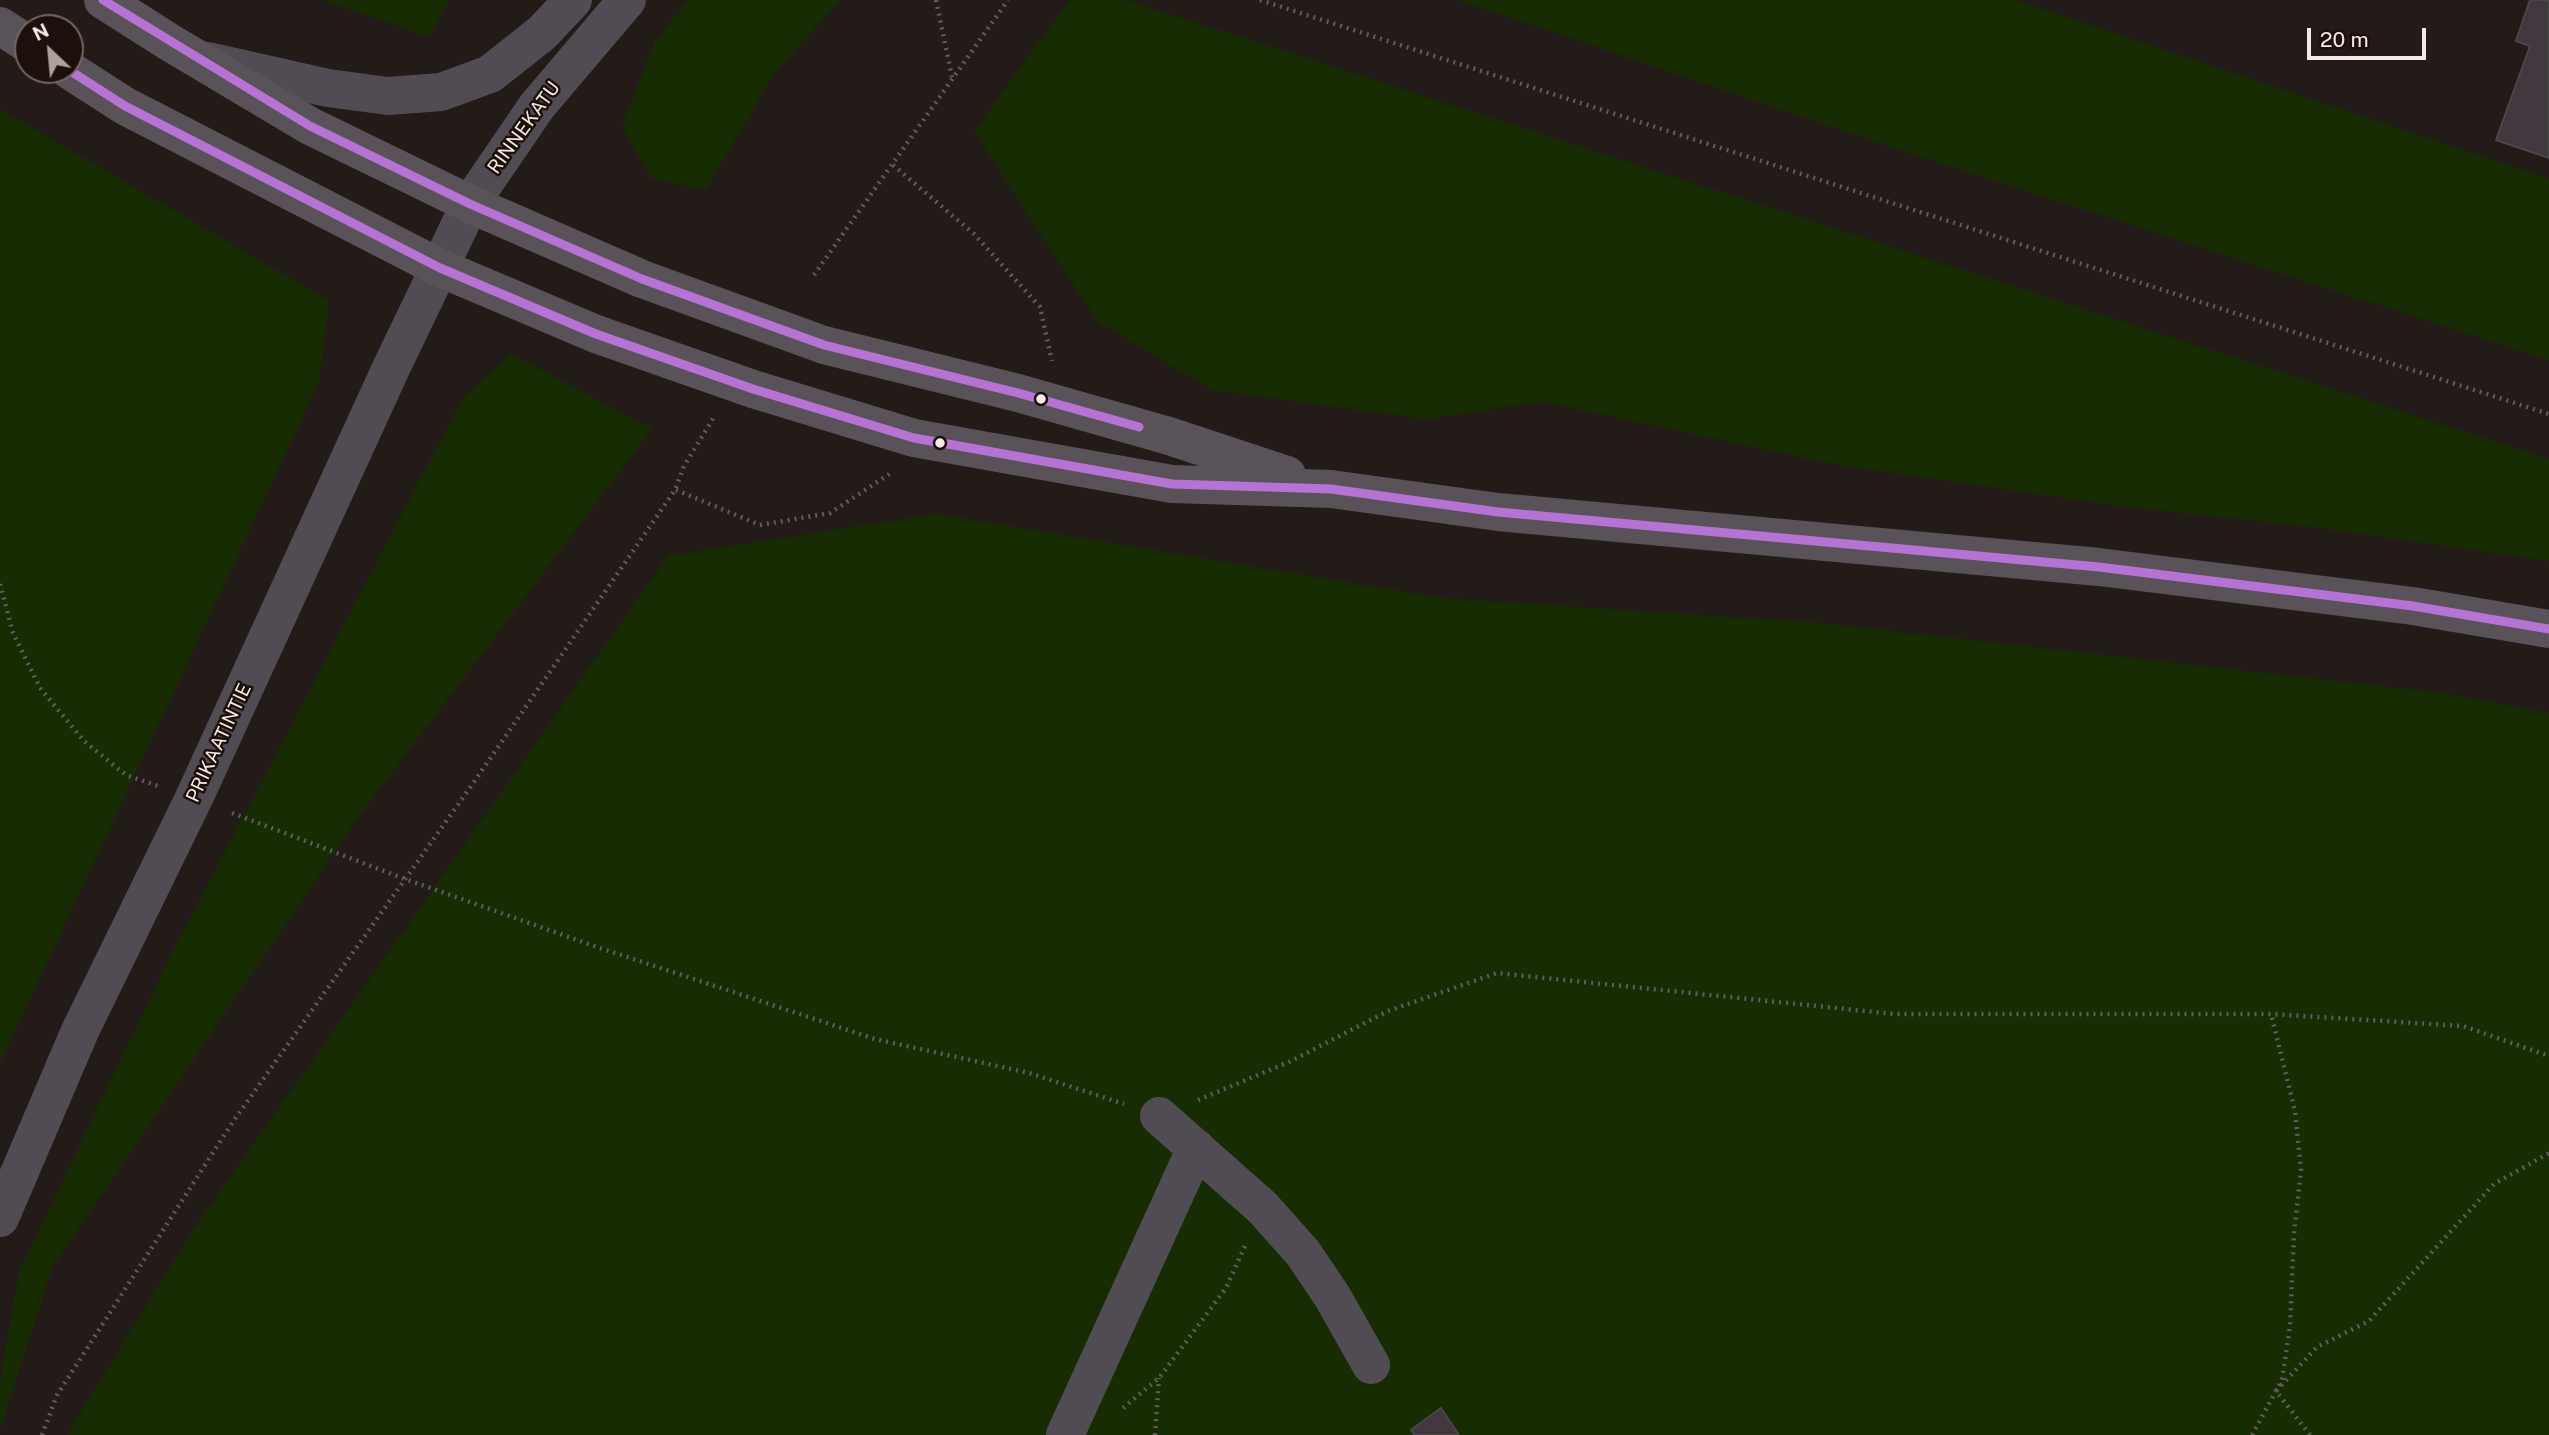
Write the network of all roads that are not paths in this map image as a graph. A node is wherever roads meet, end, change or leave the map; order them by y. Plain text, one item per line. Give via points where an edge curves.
1 (103, 0) edge
2 (573, 0) edge
3 (627, 0) edge
4 (197, 59) junction
5 (84, 80) edge
6 (470, 204) junction
7 (440, 268) junction
8 (1331, 489) junction
9 (2549, 629) edge
10 (1159, 1116) road end
11 (1196, 1148) junction
12 (0, 1219) edge
13 (1371, 1365) dead end
14 (1065, 1435) edge

1 - 4 highway
2 - 4 street via 542,33 490,74 441,92 376,95
3 - 6 street, RINNEKATU via 537,106
4 - 6 highway via 310,126
5 - 7 highway via 125,106
6 - 7 street, RINNEKATU
6 - 8 highway via 642,279 824,345 1018,393
7 - 8 highway via 596,334 914,438 1172,484
7 - 12 street, PRIKAATINTIE via 194,798 80,1031
8 - 9 highway via 1498,512 2099,567 2413,606
10 - 11 street
11 - 13 street via 1263,1208 1303,1253
11 - 14 street

